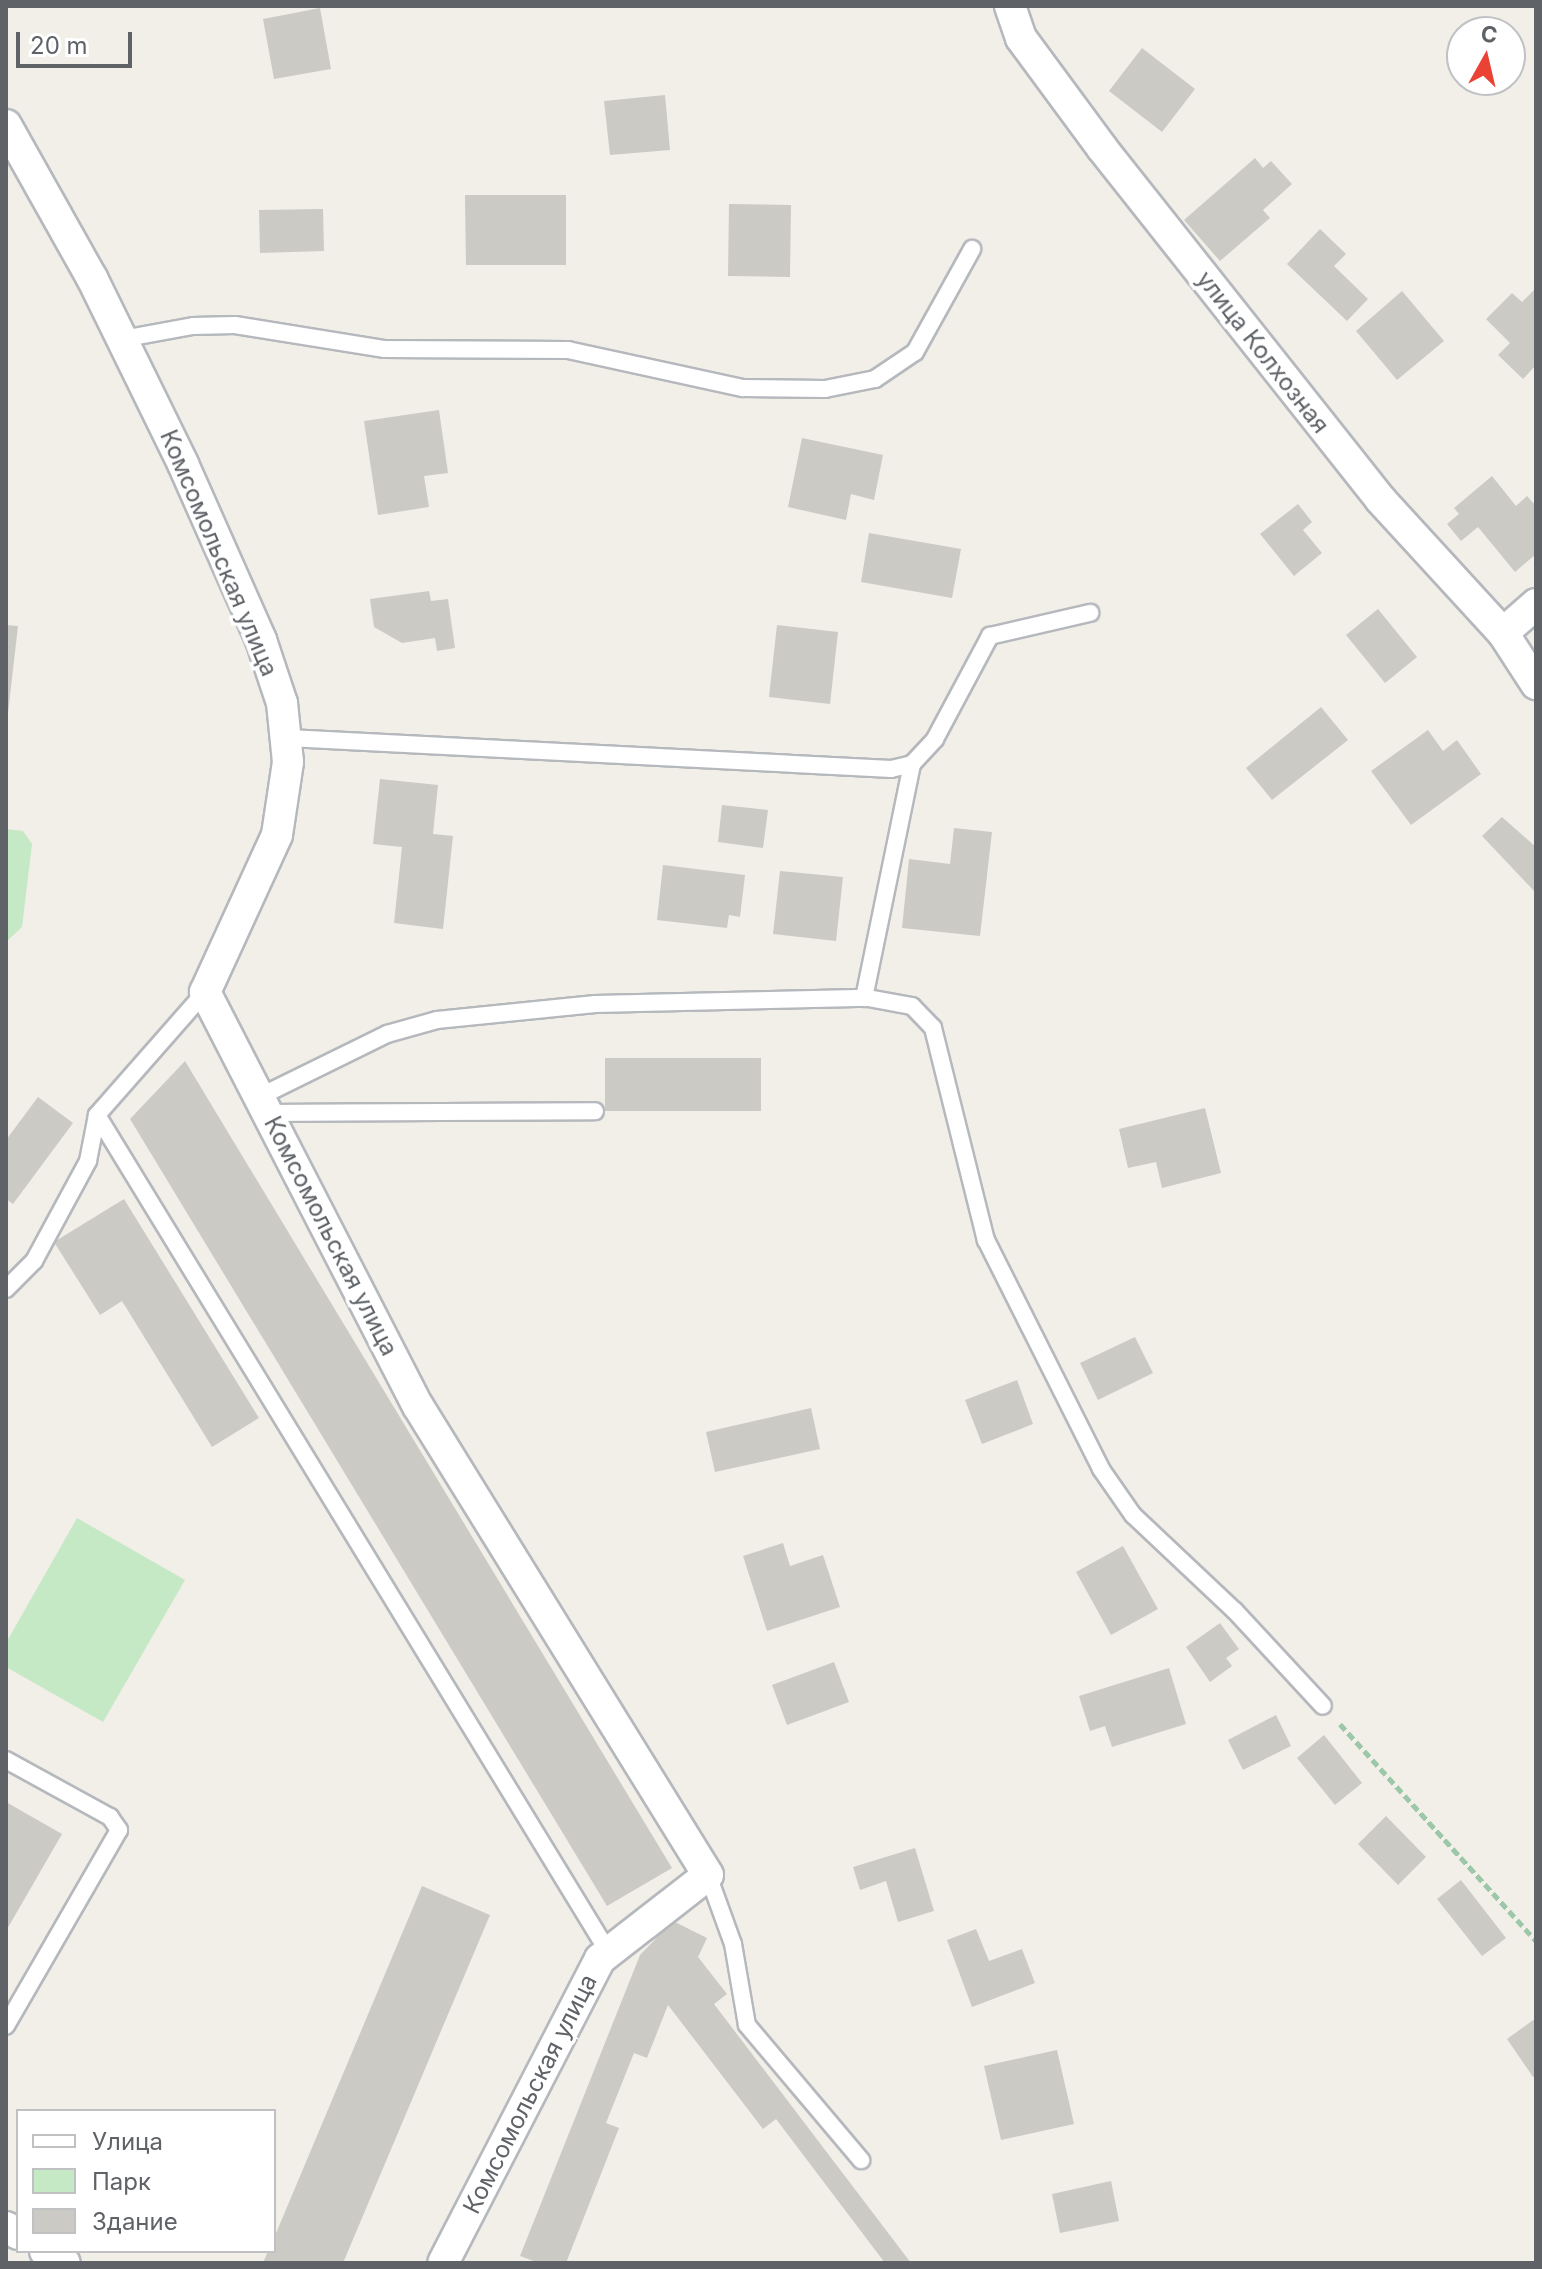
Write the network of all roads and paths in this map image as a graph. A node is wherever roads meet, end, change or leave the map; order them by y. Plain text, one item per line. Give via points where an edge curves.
1 (1010, 6) edge
2 (6, 125) edge
3 (972, 249) dead end
4 (122, 339) junction
5 (1536, 604) edge
6 (1090, 613) dead end
7 (1503, 633) junction
8 (1536, 684) edge
9 (288, 738) junction
10 (912, 764) junction
11 (205, 992) junction
12 (864, 998) junction
13 (263, 1105) junction
14 (595, 1111) dead end
15 (97, 1115) junction
16 (6, 1289) edge
17 (1323, 1706) joint
18 (6, 1760) edge
19 (708, 1875) junction
20 (1536, 1941) edge
21 (607, 1950) junction
22 (6, 2026) edge
23 (861, 2160) dead end
24 (443, 2263) edge

1 - 7 street, улица Колхозная via 1021,38 1102,148 1380,499
2 - 4 street, Комсомольская улица
3 - 4 lane via 915,352 875,379 825,389 743,388 568,350 385,349 235,325 193,326
4 - 9 street, Комсомольская улица via 261,640
5 - 7 street
6 - 10 lane via 990,636 948,718
7 - 8 street, улица Колхозная
9 - 10 lane via 891,769
9 - 11 street, Комсомольская улица via 286,787 272,849
10 - 12 lane
11 - 13 street, Комсомольская улица
11 - 15 lane
12 - 13 lane via 595,1004 437,1020 387,1034
12 - 17 lane via 912,1006 933,1028 986,1240 1120,1500
13 - 14 lane
13 - 19 street, Комсомольская улица via 418,1406
15 - 16 lane via 88,1161 45,1244
15 - 21 lane
17 - 20 path
18 - 22 lane via 110,1817 119,1830
19 - 21 street, Комсомольская улица
19 - 23 lane via 733,1944 747,2025
21 - 24 street, Комсомольская улица via 589,1975

